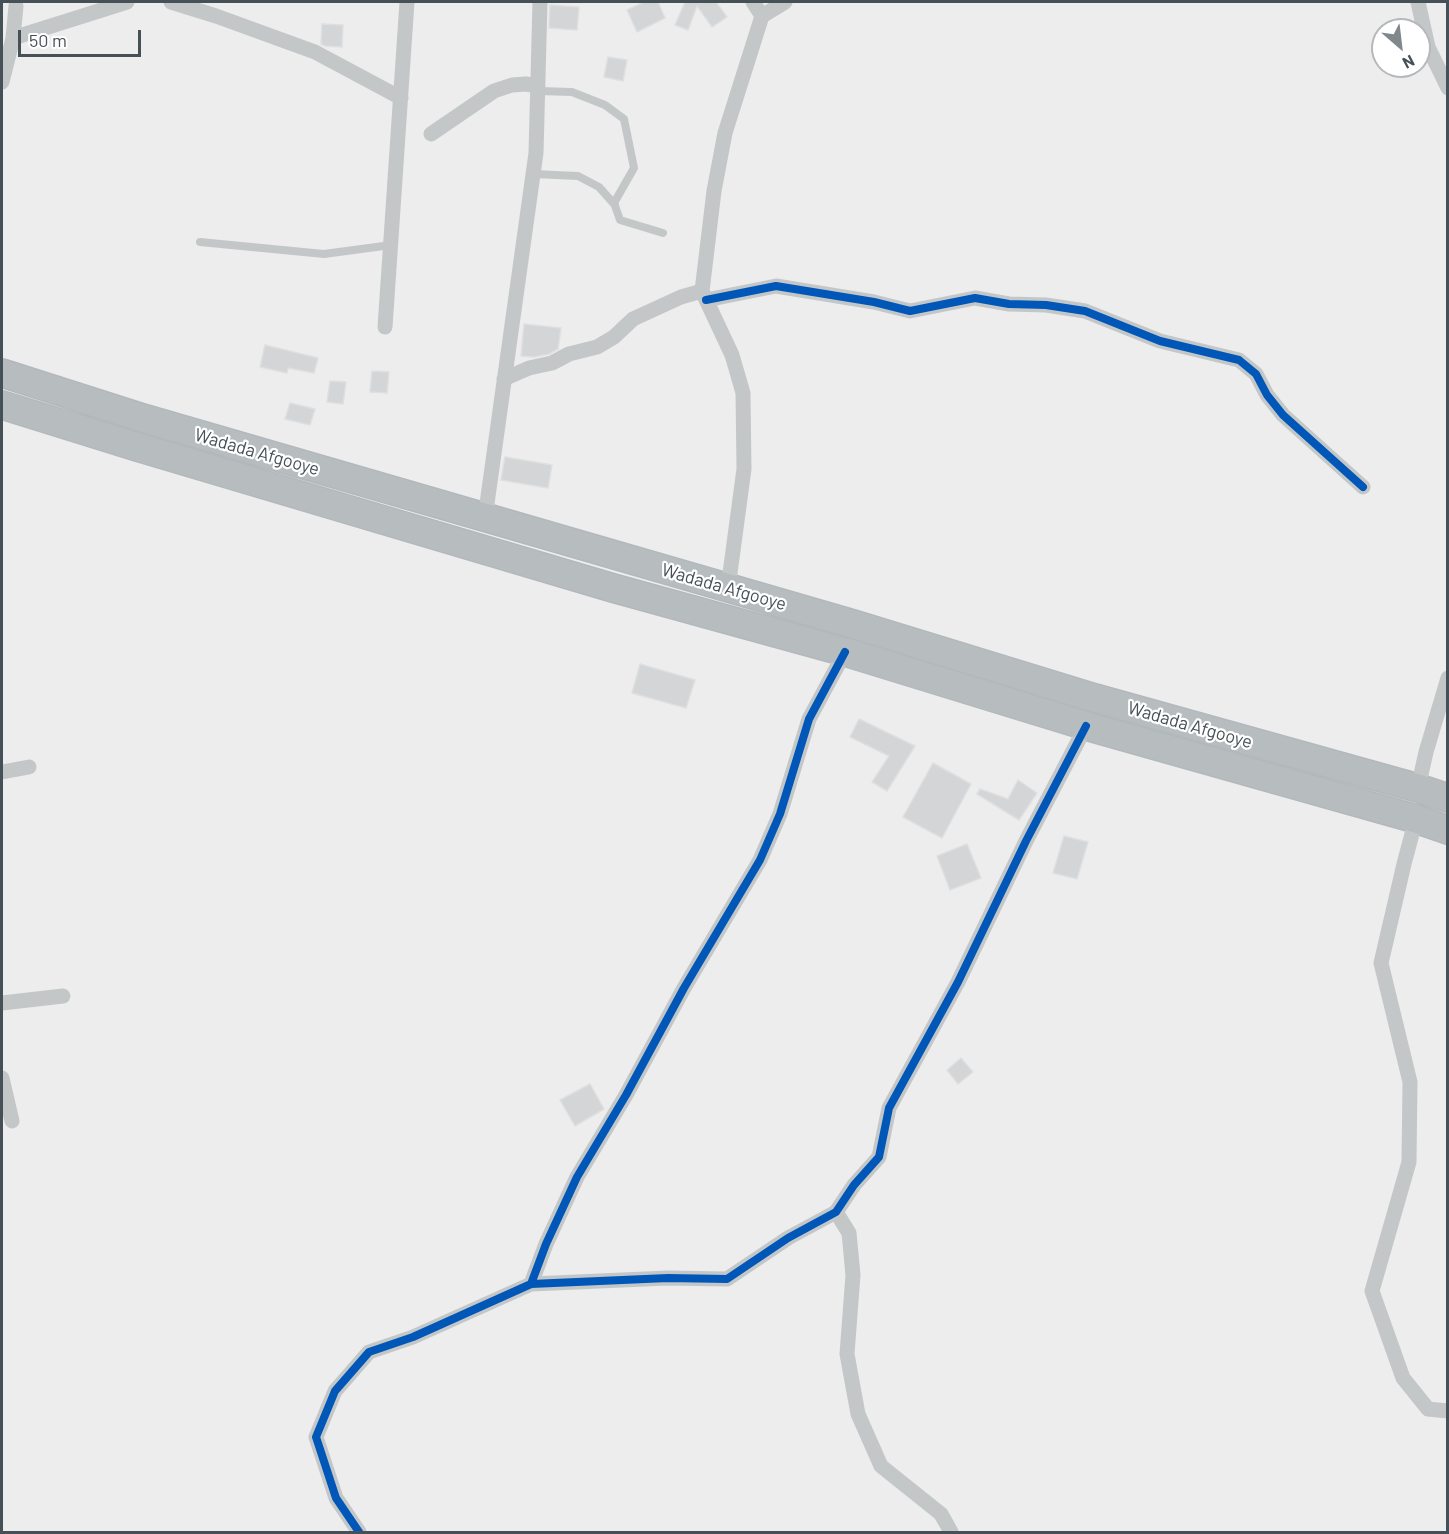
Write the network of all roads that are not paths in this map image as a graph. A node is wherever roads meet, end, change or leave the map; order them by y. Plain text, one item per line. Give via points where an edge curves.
1 (127, 2) edge
2 (171, 2) edge
3 (407, 2) edge
4 (540, 2) edge
5 (753, 2) edge
6 (785, 2) edge
7 (1418, 2) edge
8 (11, 6) edge
9 (762, 16) junction
10 (13, 38) junction
11 (2, 82) edge
12 (1448, 88) edge
13 (538, 89) junction
14 (401, 98) junction
15 (431, 134) dead end
16 (533, 174) junction
17 (615, 205) junction
18 (663, 232) dead end
19 (200, 242) dead end
20 (391, 245) junction
21 (704, 296) junction
22 (385, 327) dead end
23 (2, 373) edge
24 (504, 379) junction
25 (2, 405) edge
26 (1363, 487) dead end
27 (485, 518) junction
28 (728, 588) junction
29 (845, 652) junction
30 (1448, 678) edge
31 (1086, 726) junction
32 (28, 767) dead end
33 (2, 772) edge
34 (1418, 788) junction
35 (1448, 798) edge
36 (1416, 819) junction
37 (1448, 830) edge
38 (63, 996) dead end
39 (2, 1003) edge
40 (2, 1078) edge
41 (12, 1121) dead end
42 (836, 1212) junction
43 (531, 1284) junction
44 (1448, 1411) edge
45 (358, 1533) edge
46 (951, 1533) edge

1 - 10 street
2 - 14 street via 315,52
3 - 14 street
4 - 13 street
5 - 9 street
6 - 9 street
7 - 12 street via 1428,47
8 - 10 street
9 - 21 street via 725,133 714,191
10 - 11 street
13 - 15 street via 526,84 494,91
13 - 16 street
13 - 17 lane via 572,92 605,105 624,119 634,168
14 - 20 street
16 - 17 lane via 578,176 599,187
16 - 24 street
17 - 18 lane via 620,220
19 - 20 lane via 324,254
20 - 22 street
21 - 24 street via 681,297 633,319 597,347
21 - 26 street via 776,286 910,311 975,298 1085,311 1160,340 1239,360 1256,374 1283,416
21 - 28 street via 732,355 743,393 744,469
23 - 27 highway, Wadada Afgooye
24 - 27 street
25 - 29 highway, Wadada Afgooye via 613,588
27 - 28 highway, Wadada Afgooye
28 - 34 highway, Wadada Afgooye via 1106,701
29 - 31 highway, Wadada Afgooye
29 - 43 street via 809,719 780,814 760,860 577,1177
30 - 34 street
31 - 36 highway, Wadada Afgooye
31 - 42 street via 958,982 889,1108 879,1157
32 - 33 street
34 - 35 highway, Wadada Afgooye
36 - 37 highway, Wadada Afgooye
36 - 44 street via 1381,963 1410,1082 1409,1162 1372,1291 1403,1378 1428,1409
38 - 39 street
40 - 41 street
42 - 43 street via 727,1279
42 - 46 street via 849,1233 853,1275 847,1354 858,1414 880,1466 941,1514
43 - 45 street via 413,1337 369,1352 335,1391 316,1437 336,1498

